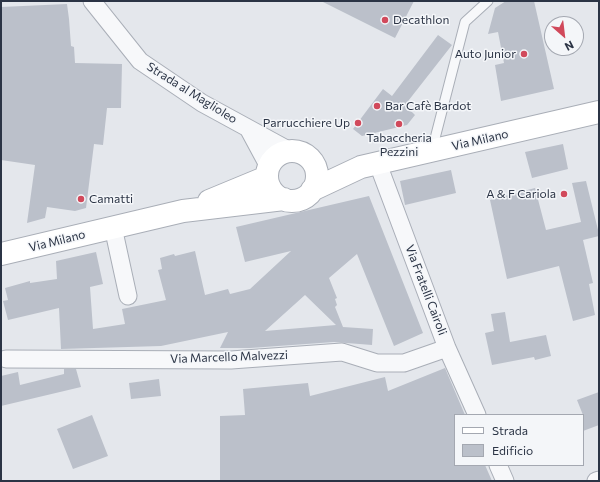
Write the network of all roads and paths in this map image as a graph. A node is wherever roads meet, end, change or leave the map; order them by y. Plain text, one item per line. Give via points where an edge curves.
1 (92, 1) edge
2 (488, 1) edge
3 (599, 112) edge
4 (248, 128) junction
5 (290, 151) junction
6 (432, 151) junction
7 (313, 163) junction
8 (370, 166) junction
9 (268, 172) junction
10 (312, 190) junction
11 (284, 199) junction
12 (183, 211) junction
13 (113, 227) junction
14 (1, 254) edge
15 (128, 296) dead end
16 (447, 348) junction
17 (6, 359) dead end
18 (477, 414) edge
19 (498, 466) edge
20 (599, 480) edge
21 (505, 481) edge
22 (596, 481) edge

1 - 4 street, Strada al Maglioleo via 140,61 202,103
2 - 6 lane via 465,22
3 - 6 main road, Via Milano
4 - 5 street, Strada al Maglioleo
4 - 9 street, Strada al Maglioleo
5 - 7 main road via 302,154
5 - 9 main road via 277,156
6 - 8 main road, Via Milano
7 - 8 main road, Via Milano
7 - 10 main road via 317,177
8 - 10 main road, Via Milano
8 - 16 street, Via Fratelli Cairoli
9 - 11 main road via 272,191
9 - 12 main road, Via Milano
10 - 11 main road via 307,196 299,199
11 - 12 main road, Via Milano
12 - 13 main road, Via Milano
13 - 14 main road, Via Milano
13 - 15 street
16 - 17 street, Via Marcello Malvezzi via 404,363 377,363 342,352 231,360
16 - 18 street, Via Fratelli Cairoli
19 - 21 street
20 - 22 street

